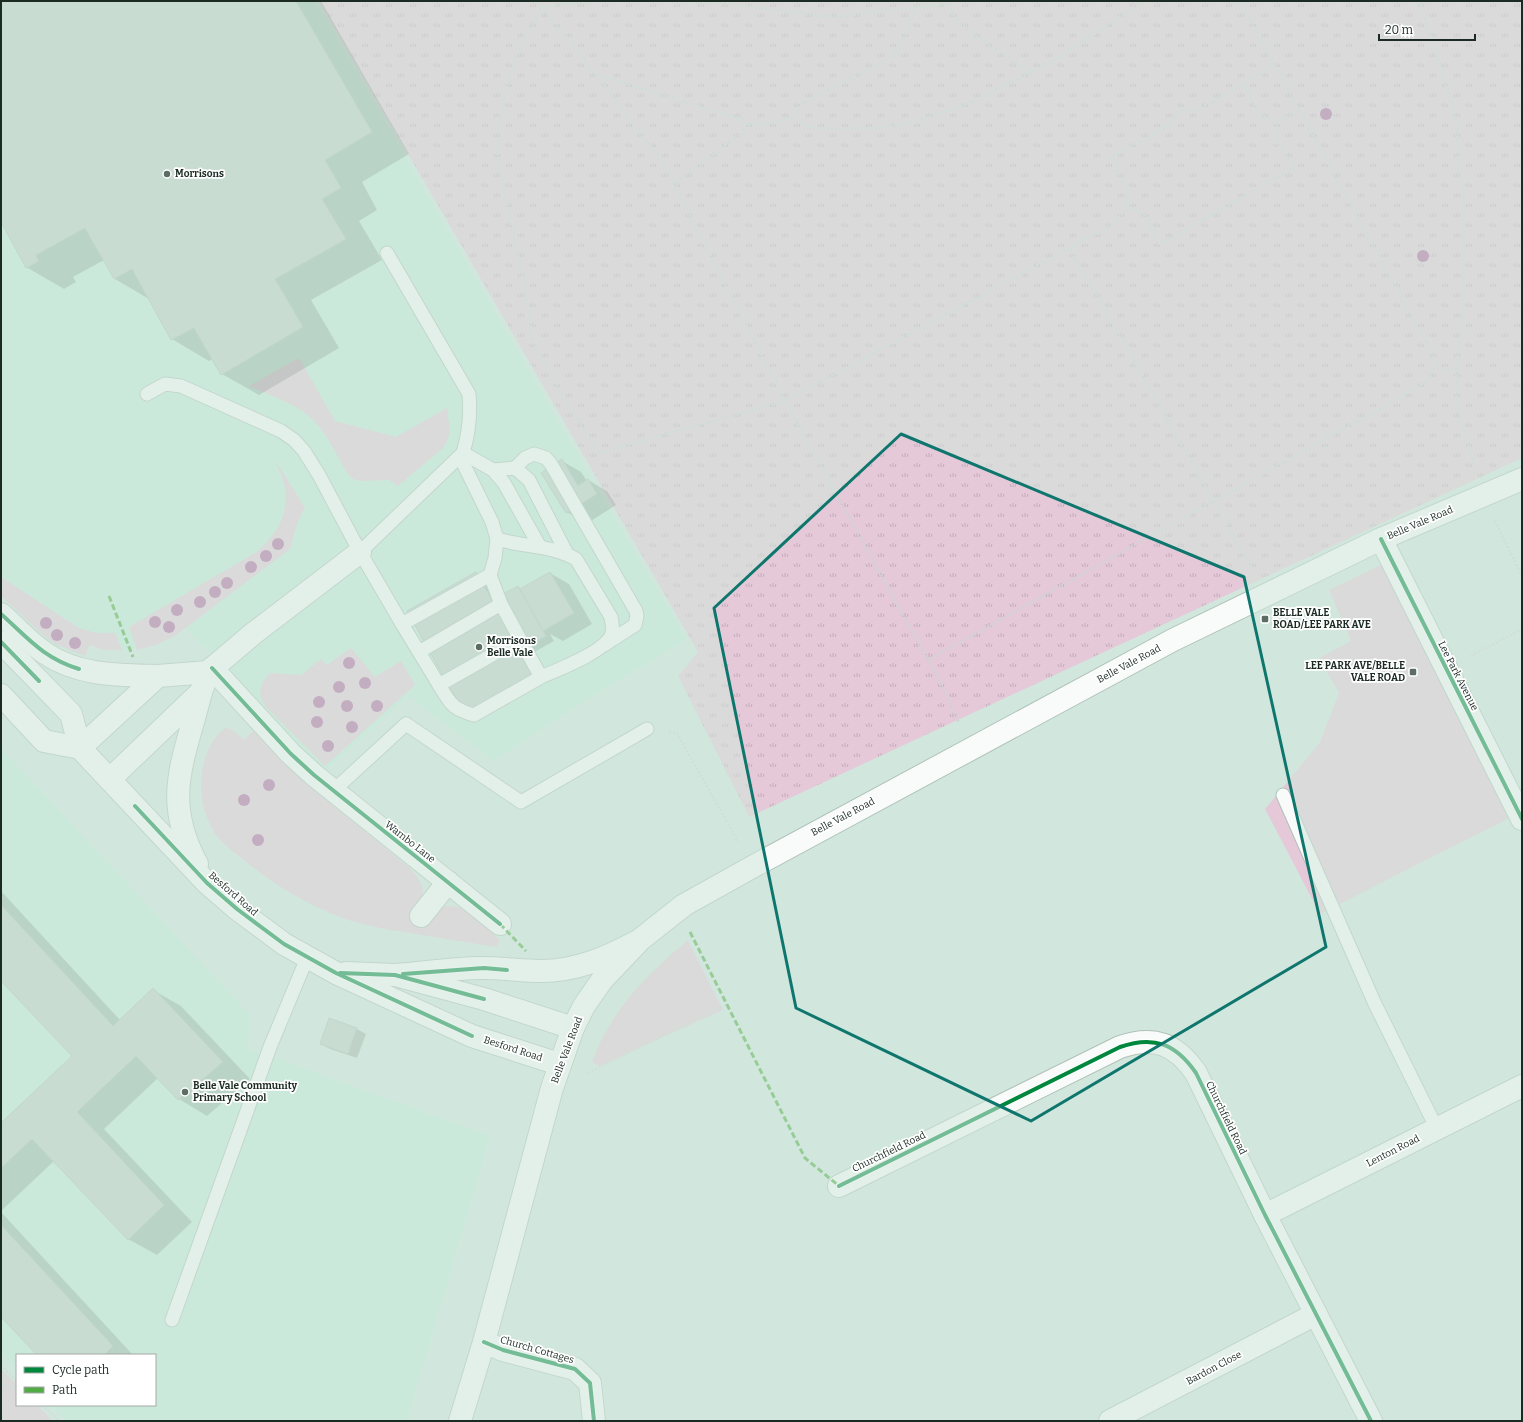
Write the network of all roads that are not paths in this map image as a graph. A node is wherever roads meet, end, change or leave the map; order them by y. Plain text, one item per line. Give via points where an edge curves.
1 (387, 253) dead end
2 (147, 394) dead end
3 (462, 455) junction
4 (516, 468) junction
5 (493, 470) junction
6 (1522, 479) edge
7 (497, 539) junction
8 (1381, 540) junction
9 (540, 547) junction
10 (360, 552) junction
11 (567, 554) junction
12 (490, 575) junction
13 (501, 604) junction
14 (1, 614) edge
15 (402, 624) junction
16 (520, 639) junction
17 (1, 642) edge
18 (604, 645) junction
19 (419, 652) junction
20 (210, 670) junction
21 (158, 676) junction
22 (542, 677) junction
23 (439, 685) junction
24 (201, 692) junction
25 (1, 694) edge
26 (647, 729) road end
27 (80, 748) junction
28 (110, 779) junction
29 (332, 792) junction
30 (1283, 795) dead end
31 (1522, 819) edge
32 (448, 882) junction
33 (207, 884) junction
34 (421, 916) dead end
35 (500, 924) dead end
36 (641, 939) junction
37 (307, 958) junction
38 (336, 973) junction
39 (395, 975) junction
40 (573, 1028) junction
41 (559, 1064) junction
42 (1522, 1086) edge
43 (1437, 1129) junction
44 (839, 1186) dead end
45 (1265, 1215) junction
46 (1316, 1314) junction
47 (172, 1320) dead end
48 (484, 1342) junction
49 (460, 1421) edge
50 (594, 1421) edge
51 (1110, 1421) edge
52 (1371, 1421) edge

1 - 3 lane via 469,394 469,429
2 - 10 lane via 165,384 181,386 281,431 294,440 319,475
3 - 5 lane
3 - 7 lane
3 - 10 lane
4 - 5 lane
4 - 11 lane via 529,480
4 - 18 lane via 534,454 546,458 636,611 635,625
5 - 9 lane via 504,483
6 - 8 street, Belle Vale Road
7 - 9 lane
7 - 12 lane
8 - 31 street, Lee Park Avenue
8 - 36 street, Belle Vale Road via 1173,640 684,905
9 - 11 lane
10 - 15 lane
10 - 20 street
11 - 18 lane via 576,559 611,617 611,636
12 - 13 lane
12 - 15 lane
13 - 16 lane
13 - 19 lane
14 - 21 street via 44,653 72,667 95,672
15 - 19 lane
16 - 22 lane
16 - 23 lane
17 - 27 street via 71,714
18 - 22 lane via 575,663
19 - 23 lane
20 - 21 street
20 - 24 street
20 - 29 street, Wambo Lane via 291,754
21 - 27 street
22 - 23 lane via 474,715 459,711
24 - 28 street
24 - 33 street via 177,789 182,830
25 - 27 street via 44,740
26 - 29 lane via 521,802 406,724
27 - 28 street, Besford Road
28 - 33 street, Besford Road
29 - 32 street, Wambo Lane
30 - 43 lane via 1376,1004
32 - 34 street
32 - 35 street, Wambo Lane
33 - 37 street, Besford Road via 262,929
36 - 39 street, Besford Road via 584,966 564,969 544,971 484,968
36 - 40 street, Belle Vale Road via 602,980
37 - 38 street, Besford Road
37 - 47 lane via 272,1044
38 - 39 street, Besford Road
38 - 41 street, Besford Road via 472,1036
39 - 40 street, Besford Road via 484,999
40 - 41 street, Belle Vale Road
41 - 48 street, Belle Vale Road
42 - 43 street, Lenton Road
43 - 45 street, Lenton Road
44 - 45 street, Churchfield Road via 1120,1047 1143,1041 1165,1045 1175,1050 1190,1064
45 - 46 street, Churchfield Road
46 - 51 street, Bardon Close
46 - 52 street, Churchfield Road
48 - 49 street, Belle Vale Road
48 - 50 street, Church Cottages via 503,1350 575,1369 590,1383

